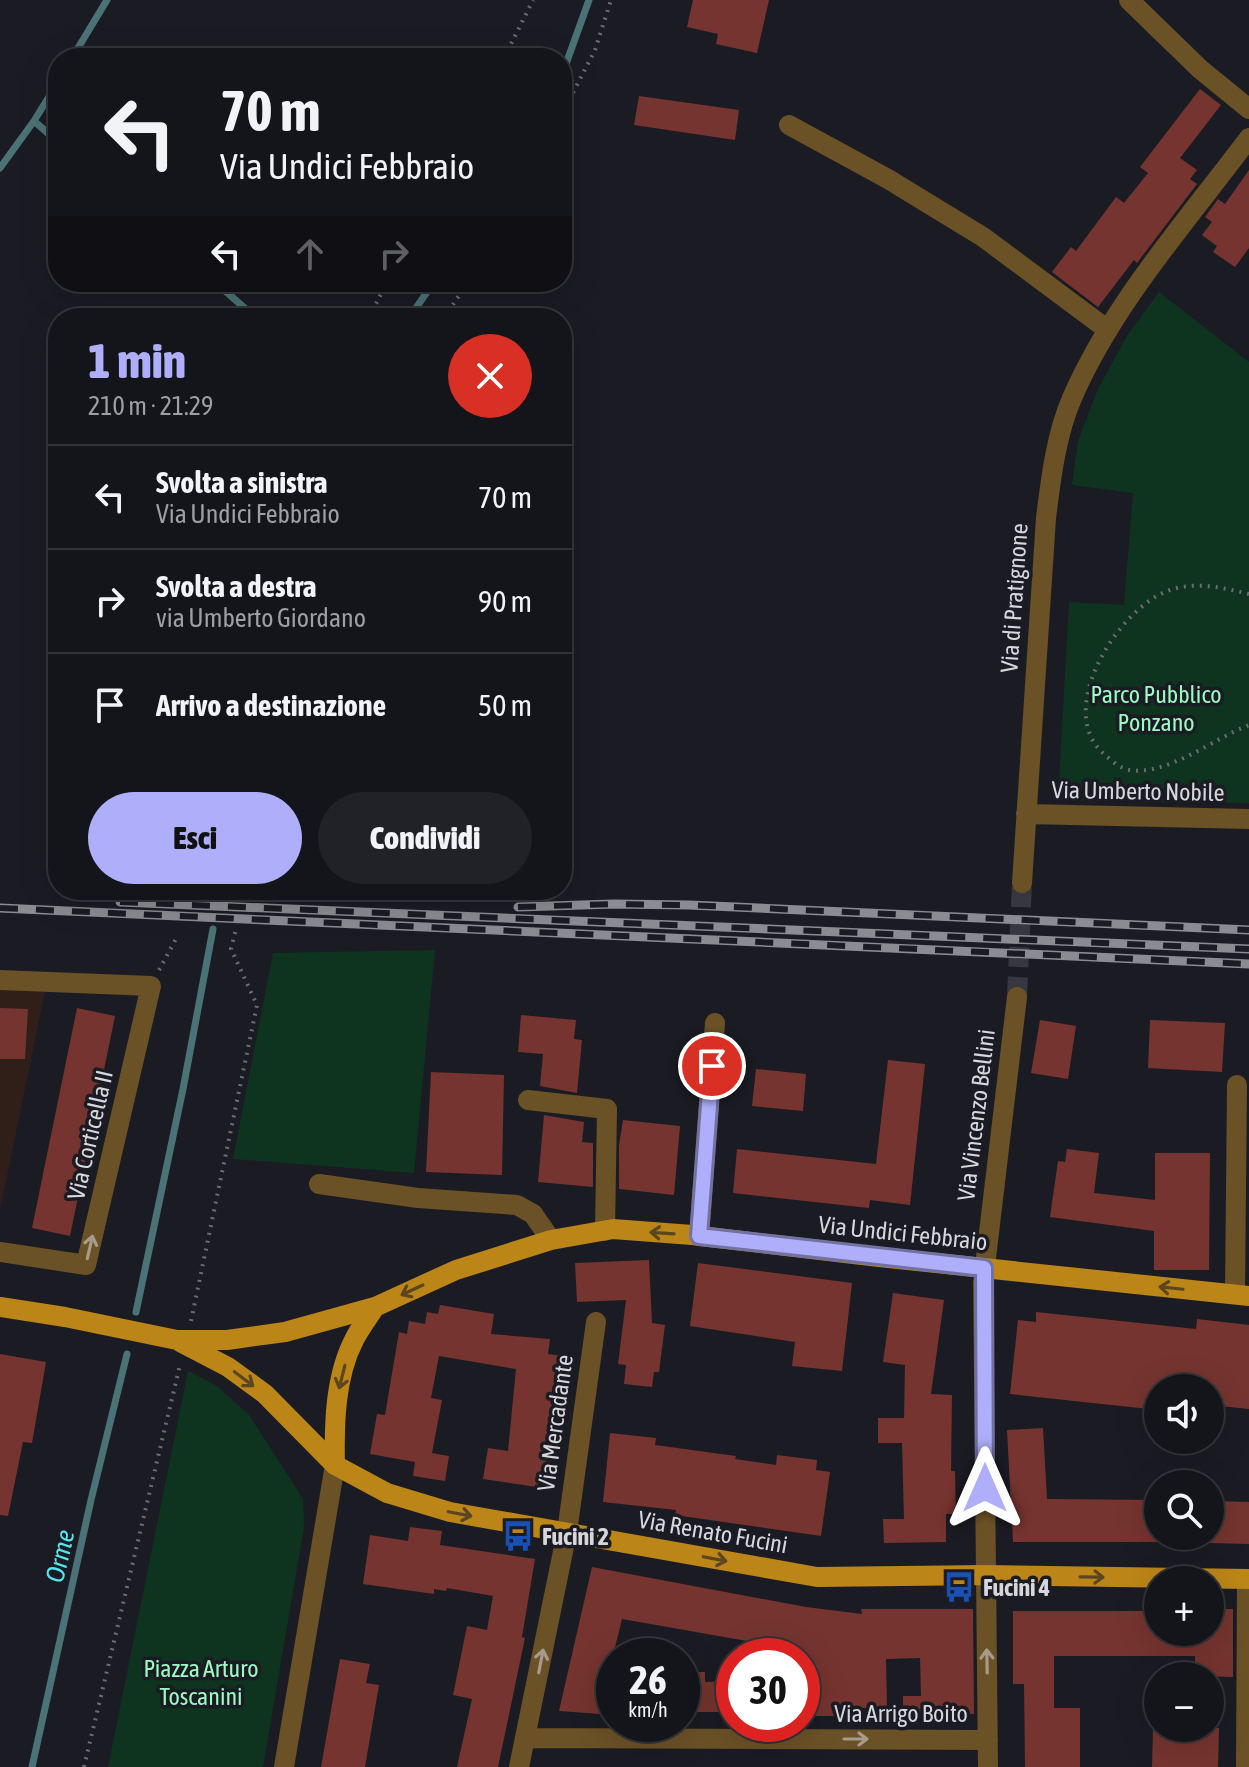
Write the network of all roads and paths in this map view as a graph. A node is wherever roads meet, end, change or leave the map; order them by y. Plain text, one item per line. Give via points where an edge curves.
1 (533, 0) edge
2 (611, 0) edge
3 (1129, 0) edge
4 (509, 48) edge
5 (572, 95) edge
6 (1249, 109) edge
7 (789, 125) dead end
8 (1249, 138) edge
9 (1108, 330) junction
10 (1249, 594) edge
11 (1249, 725) edge
12 (1026, 814) junction
13 (1249, 819) edge
14 (1022, 883) tunnel mouth
15 (177, 937) dead end
16 (0, 980) edge
17 (151, 986) junction
18 (1017, 997) tunnel mouth
19 (715, 1023) dead end
20 (1237, 1085) dead end
21 (528, 1100) dead end
22 (319, 1184) dead end
23 (605, 1231) junction
24 (699, 1236) junction
25 (551, 1240) junction
26 (0, 1252) edge
27 (984, 1268) junction
28 (1242, 1295) edge
29 (0, 1307) edge
30 (375, 1307) junction
31 (596, 1322) dead end
32 (177, 1340) junction
33 (335, 1465) junction
34 (567, 1532) junction
35 (986, 1575) junction
36 (1248, 1579) edge
37 (526, 1738) junction
38 (988, 1740) junction
39 (284, 1767) edge
40 (519, 1767) edge
41 (988, 1767) edge
42 (1246, 1767) edge

1 - 4 path
2 - 5 path via 595,50
3 - 6 street
7 - 9 street via 983,237
8 - 9 street, Via di Pratignone
9 - 12 street, Via di Pratignone via 1071,399 1052,466
10 - 11 path via 1221,587 1181,587 1146,603 1099,659 1086,713 1099,750 1129,770 1170,764
12 - 13 street, Via Umberto Nobile
12 - 14 street, Via di Pratignone
15 - 17 path
16 - 17 street
26 -> 17 street, Via Corticella II via 86,1265
18 - 27 street, Via Vincenzo Bellini
19 - 24 street
20 - 28 street
21 - 23 street via 607,1109
22 - 25 street via 517,1205 533,1214
24 -> 23 main road, Via Undici Febbraio
23 - 25 main road, Via Undici Febbraio
24 - 27 main road, Via Undici Febbraio
25 -> 30 main road, Via Undici Febbraio via 456,1270
28 -> 27 main road, Via Undici Febbraio
27 - 35 street, Via Vincenzo Bellini
29 - 32 main road
30 - 32 main road, Via Undici Febbraio via 285,1332
30 -> 33 main road via 354,1339 343,1373
31 - 34 street, Via Mercadante
32 -> 33 main road, Via Renato Fucini via 265,1394
33 -> 34 main road, Via Renato Fucini via 387,1493 450,1512
33 - 39 street
34 -> 35 main road, Via Renato Fucini via 817,1577
37 -> 34 street, Via Mercadante
35 -> 36 main road, Via Renato Fucini
38 -> 35 street, Via Vincenzo Bellini
36 - 42 street
37 -> 38 street, Via Arrigo Boito
37 - 40 street, Via Mercadante
38 - 41 street, Via Vincenzo Bellini

